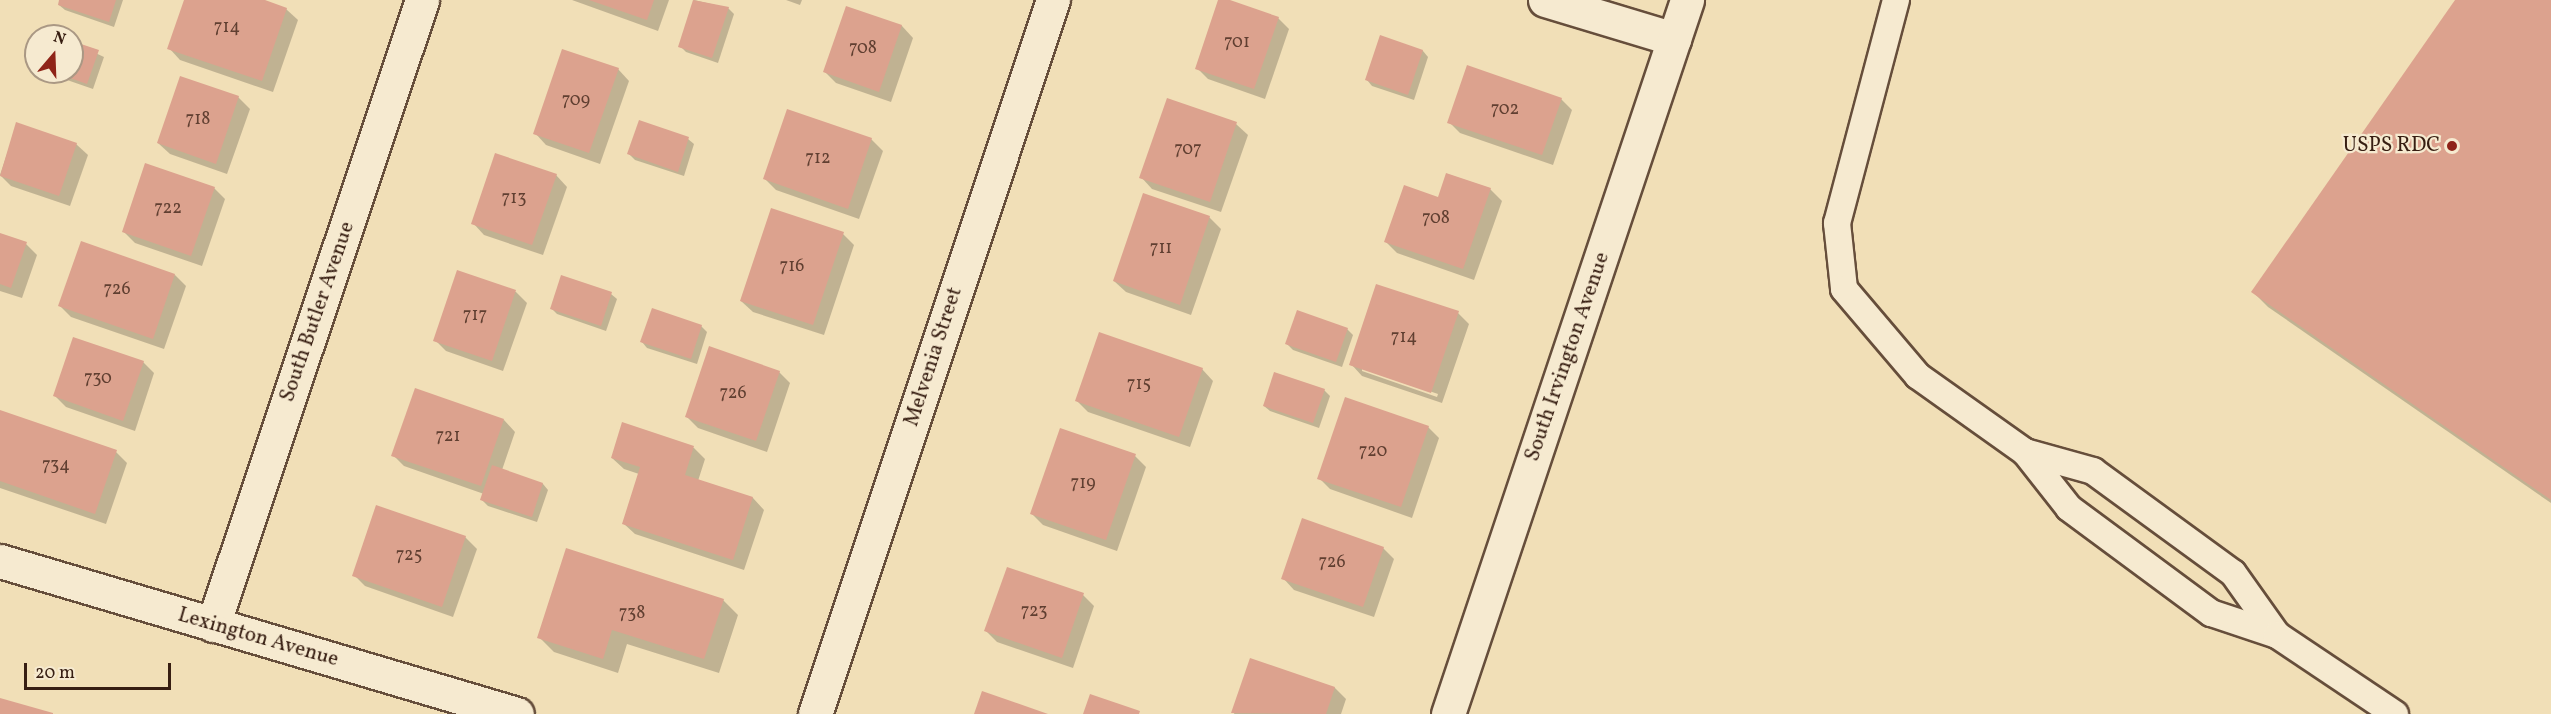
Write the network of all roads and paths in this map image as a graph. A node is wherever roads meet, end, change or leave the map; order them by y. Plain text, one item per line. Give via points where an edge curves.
1 (422, 0) edge
2 (1053, 0) edge
3 (1545, 0) edge
4 (1687, 0) edge
5 (1896, 0) edge
6 (1674, 39) junction
7 (2025, 452) junction
8 (0, 561) edge
9 (213, 625) junction
10 (2277, 635) junction
11 (517, 714) edge
12 (815, 714) edge
13 (1448, 714) edge
14 (2395, 714) edge

1 - 9 street, South Butler Avenue
2 - 12 street, Melvenia Street
3 - 6 street
4 - 6 street, South Irvington Avenue
5 - 7 lane via 1837,223 1844,289 1918,376
6 - 13 street, South Irvington Avenue
7 - 10 lane via 2069,508 2202,606
7 - 10 lane via 2092,471 2233,573
8 - 9 street, Lexington Avenue
9 - 11 street, Lexington Avenue
10 - 14 lane

